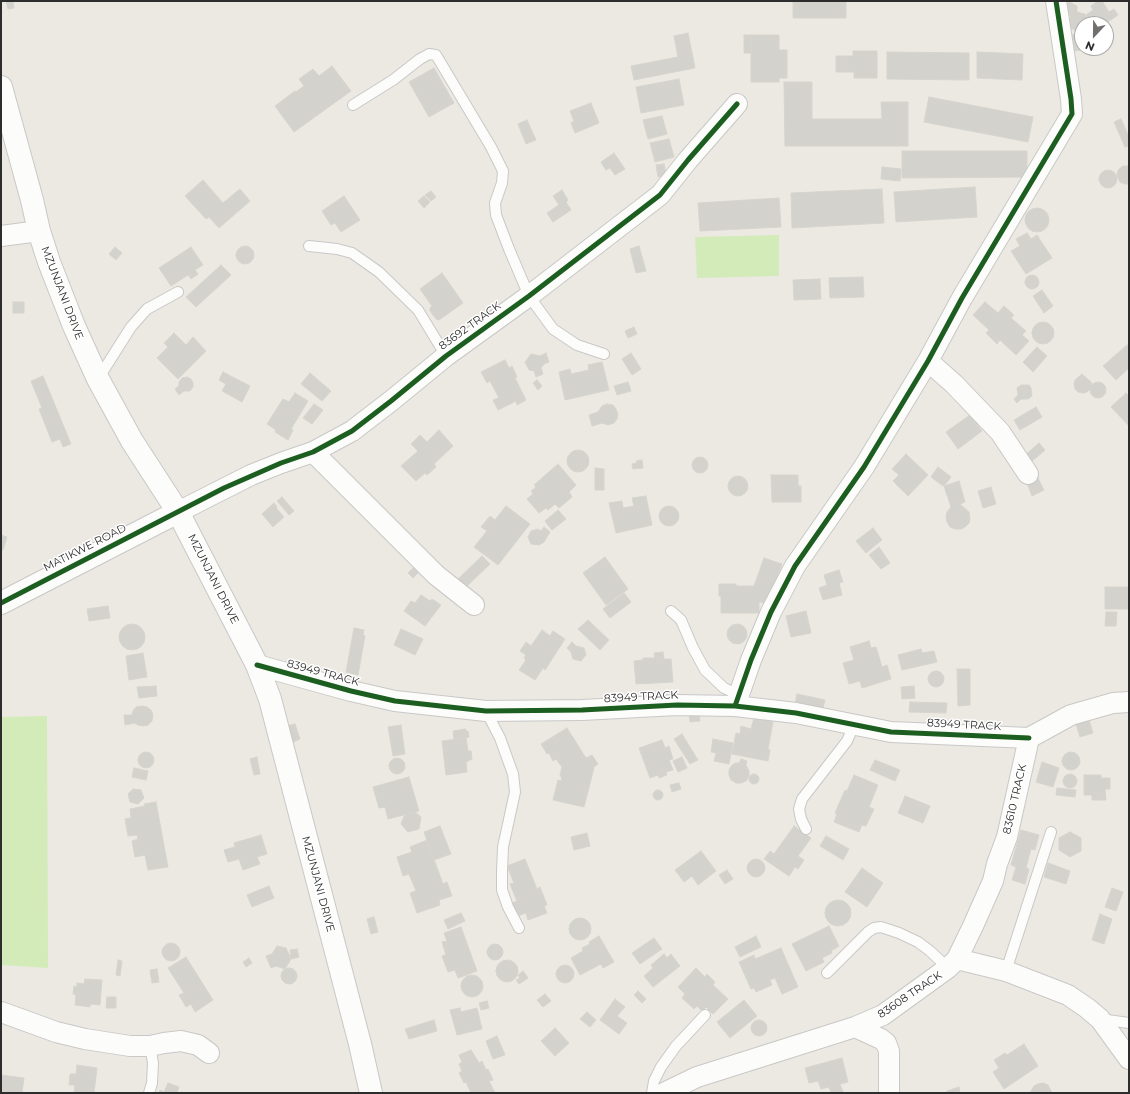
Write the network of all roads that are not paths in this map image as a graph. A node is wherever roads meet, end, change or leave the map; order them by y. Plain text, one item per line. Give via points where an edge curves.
1 (1056, 1) edge
2 (1, 87) edge
3 (736, 104) dead end
4 (353, 105) dead end
5 (39, 231) junction
6 (4, 240) edge
7 (309, 246) dead end
8 (178, 292) dead end
9 (529, 296) junction
10 (604, 354) dead end
11 (446, 356) junction
12 (928, 361) junction
13 (98, 379) junction
14 (313, 452) junction
15 (1028, 474) dead end
16 (178, 512) junction
17 (1, 603) edge
18 (474, 605) dead end
19 (671, 611) dead end
20 (257, 665) junction
21 (737, 700) junction
22 (1129, 702) edge
23 (486, 711) junction
24 (854, 725) junction
25 (1029, 738) junction
26 (806, 828) dead end
27 (1051, 832) dead end
28 (519, 928) dead end
29 (952, 963) junction
30 (1006, 971) junction
31 (826, 973) dead end
32 (1, 1012) edge
33 (705, 1015) dead end
34 (1100, 1019) junction
35 (1129, 1023) edge
36 (855, 1027) junction
37 (150, 1046) junction
38 (208, 1053) dead end
39 (1129, 1059) edge
40 (149, 1093) edge
41 (371, 1093) edge
42 (652, 1093) edge
43 (664, 1093) edge
44 (889, 1093) edge

1 - 12 street via 1072,114 966,291
2 - 5 main road, MZUNJANI DRIVE
3 - 9 street, 83692 TRACK via 660,195
4 - 9 lane via 393,80 420,59 429,54 436,56 503,171 495,203 496,215
5 - 6 street
5 - 13 main road, MZUNJANI DRIVE via 74,326
7 - 11 lane via 337,248 352,253 379,272 418,310
8 - 13 lane via 147,309 131,326
9 - 10 lane via 553,329 577,345
9 - 11 street, 83692 TRACK
11 - 14 street, 83692 TRACK via 352,431
12 - 15 street via 1000,432
12 - 21 street via 864,467 795,566 771,612
13 - 16 main road, MZUNJANI DRIVE via 132,441
14 - 16 street, 83692 TRACK via 251,475
14 - 18 street via 436,575
16 - 17 main road, MATIKWE ROAD
16 - 20 main road, MZUNJANI DRIVE
19 - 21 lane via 681,620 705,670
20 - 23 street, 83949 TRACK via 396,701
20 - 41 main road, MZUNJANI DRIVE via 270,699
21 - 23 street, 83949 TRACK via 582,710
21 - 24 street, 83949 TRACK
22 - 25 street via 1114,703 1071,715
23 - 28 lane via 500,738 513,774 516,792 503,846 502,890
24 - 25 street, 83949 TRACK via 891,732
24 - 26 lane via 847,741 802,799 799,809
25 - 29 street, 83610 TRACK via 993,881 973,926
27 - 30 lane
29 - 30 street
29 - 31 lane via 918,942 880,927 868,932
29 - 36 street, 83608 TRACK via 883,1015
30 - 34 street via 1068,995
32 - 37 street via 56,1032 85,1039 130,1046
33 - 42 lane via 676,1046 661,1067 654,1081
34 - 35 lane
34 - 39 street
36 - 43 street, 83608 TRACK via 697,1077
36 - 44 street via 881,1038 886,1043 889,1050
37 - 38 street via 181,1041 198,1045
37 - 40 lane via 153,1063

